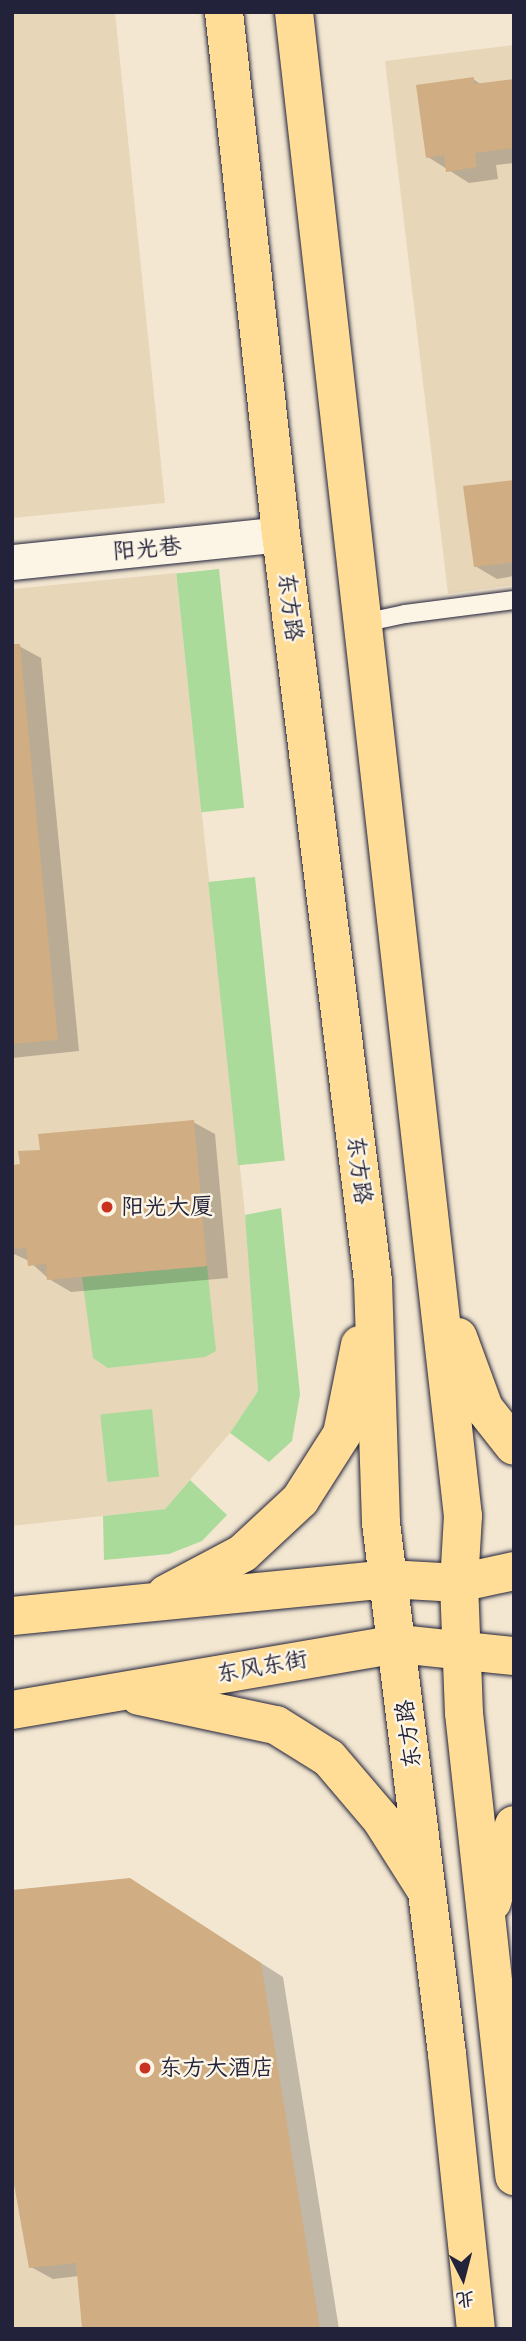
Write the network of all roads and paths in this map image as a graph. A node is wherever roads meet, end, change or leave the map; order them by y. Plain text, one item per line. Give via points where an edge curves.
1 (224, 12) edge
2 (294, 12) edge
3 (281, 534) junction
4 (12, 562) edge
5 (514, 600) edge
6 (363, 623) junction
7 (373, 1281) junction
8 (439, 1286) junction
9 (514, 1446) edge
10 (514, 1571) edge
11 (388, 1579) junction
12 (459, 1583) junction
13 (149, 1603) junction
14 (12, 1616) edge
15 (398, 1644) junction
16 (461, 1649) junction
17 (514, 1656) edge
18 (119, 1692) junction
19 (12, 1710) edge
20 (514, 1825) edge
21 (428, 1893) junction
22 (487, 1921) junction
23 (514, 2176) edge
24 (476, 2329) edge

1 - 3 main road, 东方路
2 - 6 main road
3 - 4 street, 阳光巷
3 - 7 main road, 东方路
5 - 6 lane
6 - 8 main road
7 - 11 main road, 东方路 via 381,1523
7 - 13 main road via 342,1434 300,1500 243,1553
8 - 9 main road via 484,1408
8 - 12 main road via 463,1516
10 - 12 main road
11 - 12 main road
11 - 13 main road
11 - 15 main road, 东方路
12 - 16 main road
13 - 14 main road
15 - 16 main road, 东风东街
15 - 18 main road, 东风东街
15 - 21 main road, 东方路
16 - 17 main road, 东风东街
16 - 22 main road
18 - 19 main road, 东风东街
18 - 21 main road via 276,1725 329,1758 381,1819
20 - 22 main road
21 - 24 main road, 东方路
22 - 23 main road

